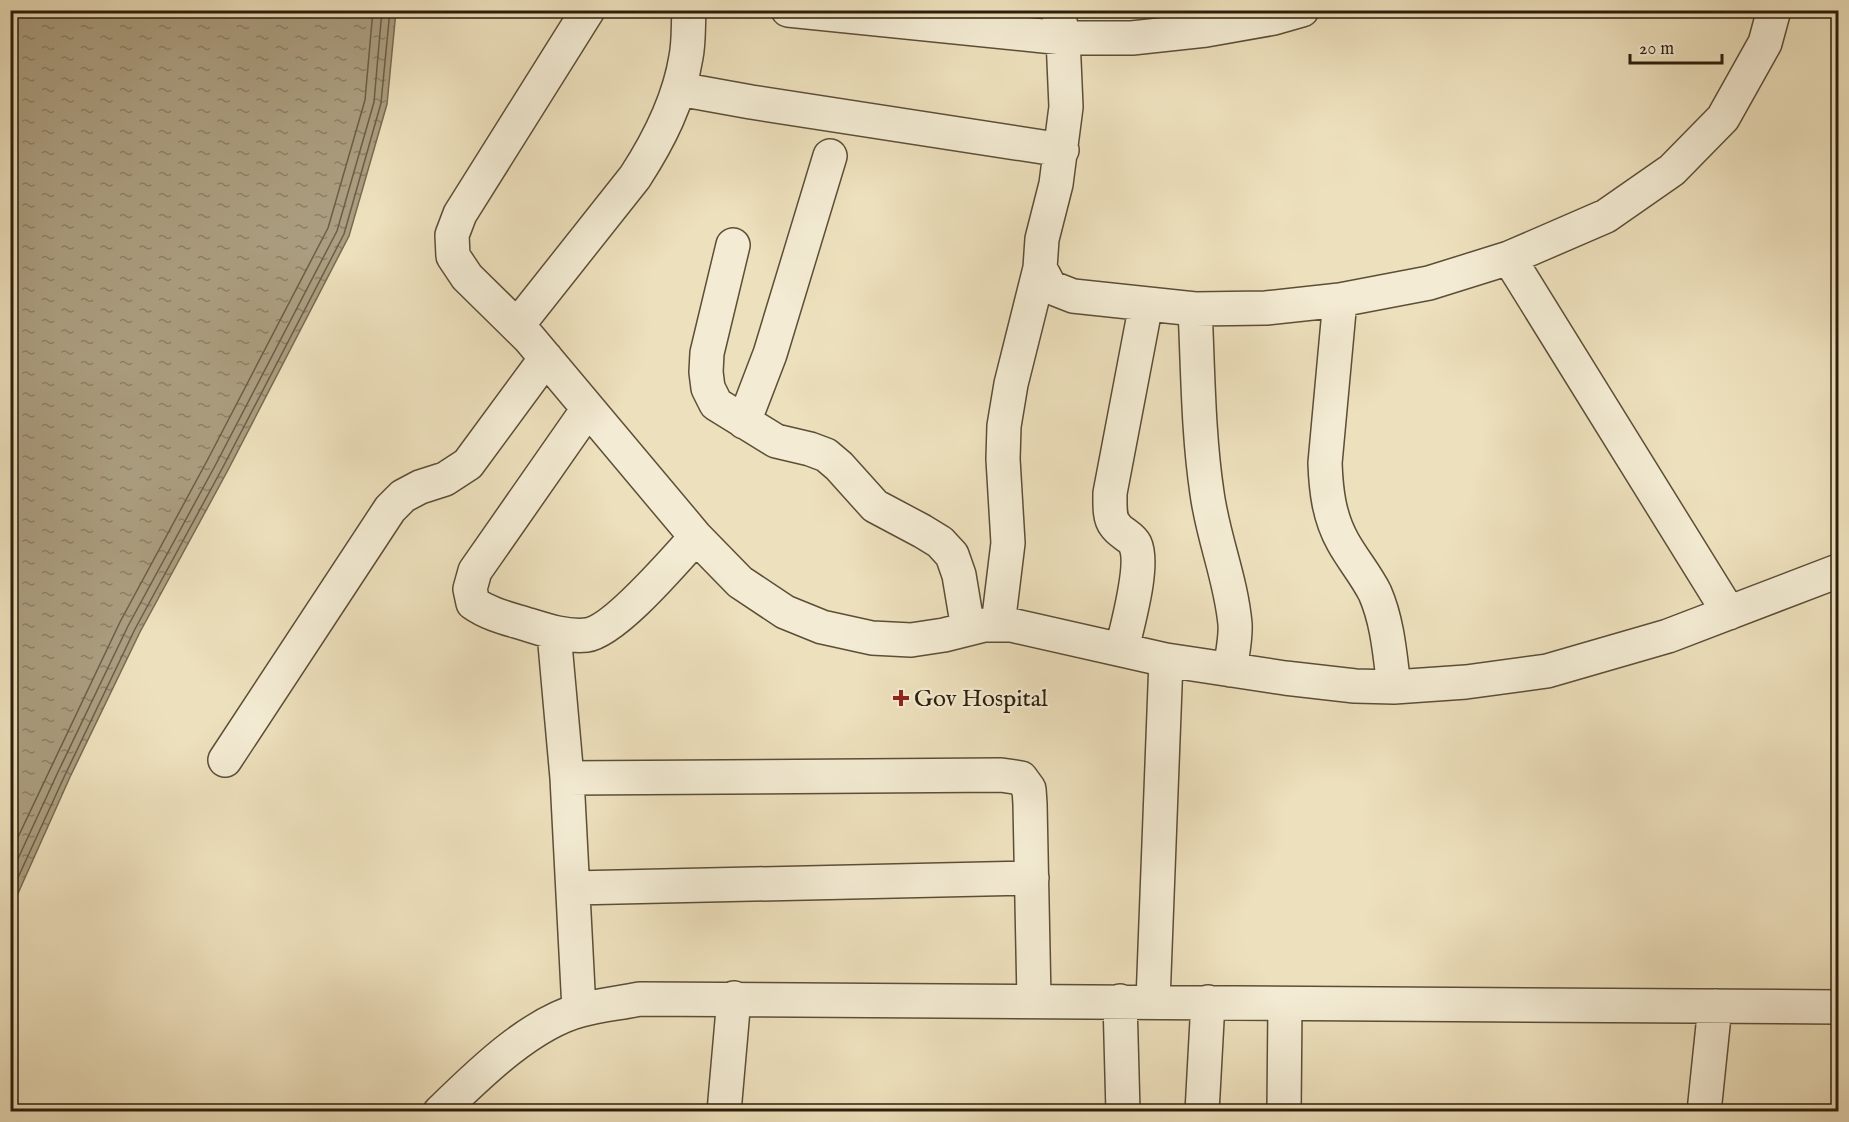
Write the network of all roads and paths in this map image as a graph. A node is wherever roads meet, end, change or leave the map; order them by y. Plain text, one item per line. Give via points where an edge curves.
1 (588, 10) edge
2 (689, 10) edge
3 (788, 10) edge
4 (1302, 10) edge
5 (1774, 10) edge
6 (1061, 24) edge
7 (679, 89) junction
8 (1062, 150) junction
9 (830, 156) dead end
10 (733, 245) dead end
11 (1509, 258) junction
12 (1040, 268) junction
13 (1340, 300) junction
14 (1146, 304) junction
15 (1195, 309) junction
16 (517, 326) junction
17 (546, 358) junction
18 (588, 409) junction
19 (744, 422) junction
20 (696, 537) junction
21 (1839, 571) edge
22 (1729, 613) junction
23 (983, 627) junction
24 (554, 633) junction
25 (1122, 649) junction
26 (1166, 660) junction
27 (1230, 670) junction
28 (1394, 687) junction
29 (225, 760) dead end
30 (567, 778) junction
31 (1032, 878) junction
32 (573, 888) junction
33 (734, 998) junction
34 (1034, 1000) junction
35 (1120, 1001) junction
36 (1153, 1001) junction
37 (1208, 1002) junction
38 (1285, 1004) junction
39 (1715, 1006) junction
40 (1839, 1007) edge
41 (579, 1010) junction
42 (440, 1112) edge
43 (724, 1112) edge
44 (1124, 1112) edge
45 (1203, 1112) edge
46 (1284, 1112) edge
47 (1704, 1112) edge

1 - 16 street via 460,214 452,235 453,256 467,277
2 - 7 street via 687,56
3 - 6 street
4 - 6 street via 1206,30 1132,38
5 - 11 street via 1765,43 1723,118 1672,170 1606,216
6 - 8 street via 1065,107
7 - 8 street
7 - 16 street via 651,152 635,177
8 - 12 street via 1042,239
9 - 19 street via 767,363
10 - 19 street via 706,372 716,404
11 - 13 street via 1429,283
11 - 22 street
12 - 14 street via 1050,287 1073,296
12 - 23 street via 1004,426 1008,543
13 - 15 street via 1266,308
13 - 28 street via 1325,484 1331,515 1385,619
14 - 15 street
14 - 25 street via 1110,494 1114,525 1135,543 1139,558
15 - 27 street via 1207,493 1230,588 1235,627
16 - 17 street
17 - 18 street
17 - 29 street via 468,464 403,496 390,509
18 - 20 street
18 - 24 street via 475,571 470,589 474,603 484,611
19 - 23 street via 777,441 826,455 875,506 940,542 952,555
20 - 23 street via 740,582 785,612 822,627 872,638 911,640
20 - 24 street via 603,629 588,634
21 - 22 street
22 - 28 street via 1668,636 1547,671
23 - 25 street via 1011,625
24 - 30 street
25 - 26 street
26 - 27 street
26 - 36 street
27 - 28 street via 1331,684
30 - 31 street via 1021,778 1030,796
30 - 32 street
31 - 32 street
31 - 34 street
32 - 41 street
33 - 34 street
33 - 41 street via 640,999
33 - 43 street
34 - 35 street
35 - 36 street
35 - 44 street
36 - 37 street
37 - 38 street
37 - 45 street
38 - 39 street
38 - 46 street
39 - 40 street
39 - 47 street
41 - 42 street via 513,1046

